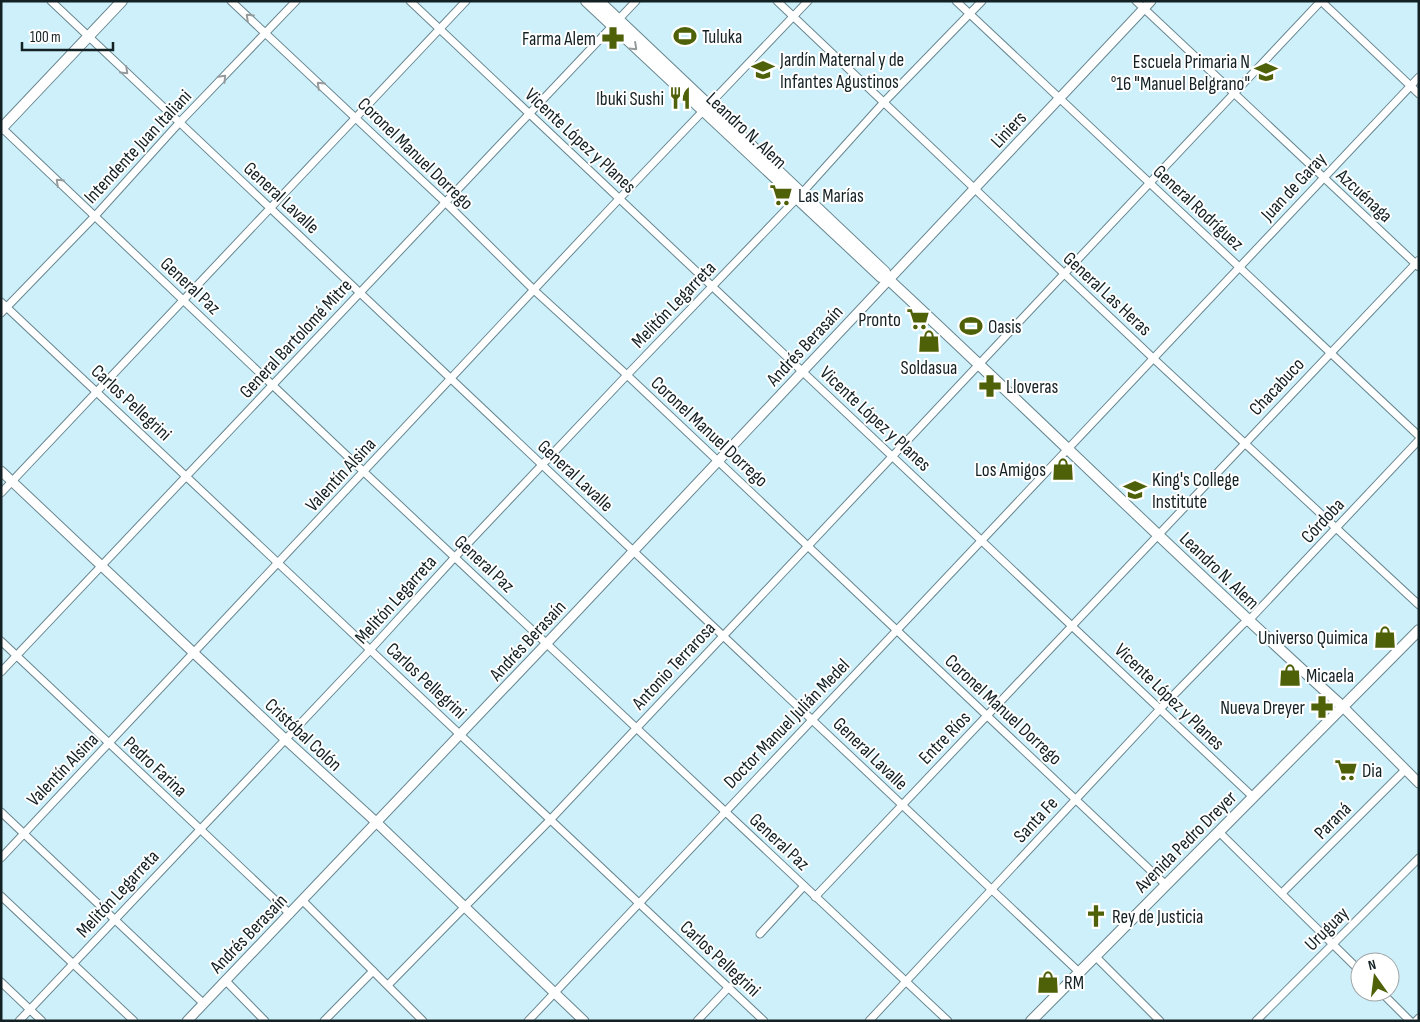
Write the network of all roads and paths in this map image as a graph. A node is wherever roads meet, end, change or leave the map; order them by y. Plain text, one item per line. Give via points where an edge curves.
1 (51, 1) edge
2 (122, 1) edge
3 (231, 1) edge
4 (296, 1) edge
5 (410, 1) edge
6 (466, 1) edge
7 (586, 1) edge
8 (599, 1) edge
9 (636, 1) edge
10 (777, 1) edge
11 (808, 1) edge
12 (956, 1) edge
13 (982, 1) edge
14 (1136, 1) edge
15 (1151, 1) edge
16 (1321, 1) edge
17 (1144, 9) junction
18 (970, 14) junction
19 (794, 17) junction
20 (615, 23) junction
21 (440, 29) junction
22 (266, 34) junction
23 (89, 37) junction
24 (1419, 77) edge
25 (1411, 86) junction
26 (1234, 93) junction
27 (1419, 94) edge
28 (1060, 98) junction
29 (884, 102) junction
30 (706, 110) junction
31 (530, 114) junction
32 (355, 118) junction
33 (179, 123) junction
34 (2, 128) edge
35 (1323, 178) junction
36 (1150, 183) junction
37 (974, 188) junction
38 (798, 196) junction
39 (620, 199) junction
40 (446, 203) junction
41 (270, 208) junction
42 (95, 216) junction
43 (1418, 264) edge
44 (1239, 266) junction
45 (1064, 274) junction
46 (888, 279) junction
47 (713, 286) junction
48 (535, 291) junction
49 (361, 293) junction
50 (183, 299) junction
51 (4, 304) edge
52 (1, 313) edge
53 (1330, 353) junction
54 (1154, 359) junction
55 (979, 363) junction
56 (802, 371) junction
57 (627, 375) junction
58 (451, 380) junction
59 (274, 385) junction
60 (97, 393) junction
61 (1419, 438) edge
62 (1244, 444) junction
63 (1068, 448) junction
64 (892, 455) junction
65 (717, 462) junction
66 (542, 466) junction
67 (1, 471) edge
68 (364, 472) junction
69 (187, 476) junction
70 (12, 482) junction
71 (1, 493) edge
72 (1336, 529) junction
73 (1158, 534) junction
74 (981, 540) junction
75 (807, 545) junction
76 (634, 550) junction
77 (455, 557) junction
78 (279, 563) junction
79 (101, 567) junction
80 (1419, 605) edge
81 (1247, 621) junction
82 (1072, 625) junction
83 (897, 630) junction
84 (1419, 630) edge
85 (723, 636) junction
86 (1, 641) edge
87 (547, 643) junction
88 (370, 650) junction
89 (194, 653) junction
90 (17, 656) junction
91 (1, 672) edge
92 (1343, 707) junction
93 (1160, 709) junction
94 (987, 716) junction
95 (813, 720) junction
96 (636, 728) junction
97 (460, 734) junction
98 (285, 739) junction
99 (108, 744) junction
100 (1405, 770) junction
101 (1419, 783) edge
102 (1253, 797) junction
103 (1076, 799) junction
104 (902, 804) junction
105 (1, 812) edge
106 (725, 812) junction
107 (550, 820) junction
108 (376, 822) junction
109 (199, 829) junction
110 (1219, 832) junction
111 (23, 833) junction
112 (1, 858) edge
113 (1419, 858) edge
114 (1166, 885) junction
115 (804, 886) junction
116 (992, 890) junction
117 (1282, 893) junction
118 (1, 896) edge
119 (815, 897) junction
120 (302, 900) junction
121 (640, 903) junction
122 (464, 908) junction
123 (290, 914) junction
124 (115, 919) junction
125 (760, 934) dead end
126 (1333, 944) junction
127 (1095, 956) junction
128 (1350, 961) edge
129 (73, 964) junction
130 (373, 971) junction
131 (1079, 972) junction
132 (225, 980) junction
133 (907, 981) junction
134 (1, 982) edge
135 (388, 986) junction
136 (728, 988) junction
137 (554, 994) junction
138 (1391, 1002) edge
139 (203, 1003) junction
140 (30, 1009) junction
141 (1419, 1018) edge
142 (18, 1021) edge
143 (42, 1021) edge
144 (134, 1021) edge
145 (187, 1021) edge
146 (265, 1021) edge
147 (324, 1021) edge
148 (423, 1021) edge
149 (528, 1021) edge
150 (584, 1021) edge
151 (698, 1021) edge
152 (764, 1021) edge
153 (869, 1021) edge
154 (948, 1021) edge
155 (1031, 1021) edge
156 (1160, 1021) edge
157 (1256, 1021) edge
158 (1410, 1021) edge
159 (1416, 1021) edge

1 - 23 street, General Lavalle
2 - 23 main road
22 -> 3 street, Coronel Manuel Dorrego
4 - 22 street, Intendente Juan Italiani
5 - 21 street, Vicente López y Planes
6 - 21 street
7 - 20 main road, Leandro N. Alem
8 - 20 main road, Leandro N. Alem
9 - 20 street, General Bartolomé Mitre
10 - 19 street, General Las Heras
11 - 19 street, Valentín Alsina
12 - 18 street, General Rodríguez
13 - 18 street, Melitón Legarreta
14 - 17 street, Azcuénaga
15 - 17 street, Liniers
16 - 25 street
16 - 26 street, Antonio Terrarosa
17 - 26 street, Azcuénaga
17 - 28 street, Liniers
18 - 28 street, General Rodríguez
18 - 29 street, Melitón Legarreta
19 - 29 street, General Las Heras
19 - 30 street, Valentín Alsina
20 - 30 main road, Leandro N. Alem
20 - 31 street, General Bartolomé Mitre
21 - 31 street, Vicente López y Planes
21 - 32 street
32 -> 22 street, Coronel Manuel Dorrego
33 -> 22 street, Intendente Juan Italiani
23 -> 33 street, General Lavalle
23 - 34 main road
24 - 25 street, Juan de Garay
25 - 27 street
25 - 35 street, Juan de Garay
26 - 35 street, Azcuénaga
26 - 36 street, Antonio Terrarosa
28 - 36 street, General Rodríguez
28 - 37 street, Liniers
29 - 37 street, General Las Heras
29 - 38 street, Melitón Legarreta
30 - 38 main road, Leandro N. Alem
30 - 39 street, Valentín Alsina
31 - 39 street, Vicente López y Planes
31 - 40 street, General Bartolomé Mitre
32 - 40 street, Coronel Manuel Dorrego
32 - 41 street
33 - 41 street, General Lavalle
33 - 42 street, Intendente Juan Italiani
42 -> 34 street, General Paz
35 - 43 street, Azcuénaga
35 - 44 street, Juan de Garay
36 - 44 street, General Rodríguez
36 - 45 street, Antonio Terrarosa
37 - 45 street, General Las Heras
37 - 46 street, Liniers
38 - 46 main road, Leandro N. Alem via 880,277
38 - 47 street, Melitón Legarreta
39 - 47 street, Vicente López y Planes
39 - 48 street, Valentín Alsina
40 - 48 street, Coronel Manuel Dorrego
40 - 49 street, General Bartolomé Mitre
41 - 49 street, General Lavalle
41 - 50 street
42 - 50 street, General Paz
42 - 51 street, Intendente Juan Italiani
43 - 53 street, Chacabuco
44 - 53 street, General Rodríguez
44 - 54 street, Juan de Garay
45 - 54 street, General Las Heras
45 - 55 street, Antonio Terrarosa
46 - 55 main road, Leandro N. Alem
46 - 56 street, Andrés Berasaín
47 - 56 street, Vicente López y Planes
47 - 57 street, Melitón Legarreta
48 - 57 street, Coronel Manuel Dorrego
48 - 58 street, Valentín Alsina
49 - 58 street, General Lavalle
49 - 59 street, General Bartolomé Mitre
50 - 59 street, General Paz
50 - 60 street
51 - 52 street, Intendente Juan Italiani
51 - 60 street, Carlos Pellegrini
53 - 61 street, General Rodríguez
53 - 62 street, Chacabuco
54 - 62 street, General Las Heras
54 - 63 street, Juan de Garay
55 - 63 main road, Leandro N. Alem
55 - 64 street, Antonio Terrarosa
56 - 64 street, Vicente López y Planes
56 - 65 street, Andrés Berasaín
57 - 65 street, Coronel Manuel Dorrego
57 - 66 street, Melitón Legarreta
58 - 66 street, General Lavalle
58 - 68 street, Valentín Alsina
59 - 68 street, General Paz
59 - 69 street, General Bartolomé Mitre
60 - 69 street, Carlos Pellegrini
60 - 70 street
61 - 72 street, Córdoba
62 - 72 street, General Las Heras
62 - 73 street, Chacabuco
63 - 73 main road, Leandro N. Alem
63 - 74 street, Doctor Manuel Julián Medel
64 - 74 street, Vicente López y Planes
64 - 75 street, Antonio Terrarosa
65 - 75 street, Coronel Manuel Dorrego
65 - 76 street, Andrés Berasaín
66 - 76 street, General Lavalle
66 - 77 street, Melitón Legarreta
67 - 70 street, Cristóbal Colón
68 - 77 street, General Paz
68 - 78 street, Valentín Alsina
69 - 78 street, Carlos Pellegrini
69 - 79 street, General Bartolomé Mitre
70 - 71 street
70 - 79 street, Cristóbal Colón
72 - 80 street, General Las Heras
72 - 81 street, Córdoba
73 - 81 main road, Leandro N. Alem
73 - 82 street, Entre Ríos
74 - 82 street, Vicente López y Planes
74 - 83 street, Doctor Manuel Julián Medel
75 - 83 street, Coronel Manuel Dorrego
75 - 85 street, Antonio Terrarosa
76 - 85 street, General Lavalle
76 - 87 street, Andrés Berasaín
77 - 87 street, General Paz
77 - 88 street, Melitón Legarreta
78 - 88 street, Carlos Pellegrini
78 - 89 street, Valentín Alsina
79 - 89 street, Cristóbal Colón
79 - 90 street, General Bartolomé Mitre
81 - 92 main road, Leandro N. Alem
81 - 93 street, Santa Fe
82 - 93 street, Vicente López y Planes
82 - 94 street, Entre Ríos
83 - 94 street, Coronel Manuel Dorrego
83 - 95 street, Doctor Manuel Julián Medel
84 - 92 main road, Avenida Pedro Dreyer
85 - 95 street, General Lavalle
85 - 96 street, Antonio Terrarosa
86 - 90 street, Pedro Farina
87 - 96 street, General Paz
87 - 97 street, Andrés Berasaín
88 - 97 street, Carlos Pellegrini
88 - 98 street, Melitón Legarreta
89 - 98 street, Cristóbal Colón
89 - 99 street, Valentín Alsina
90 - 91 street, General Bartolomé Mitre
90 - 99 street, Pedro Farina
92 - 100 street, Leandro N. Alem
92 - 102 main road, Avenida Pedro Dreyer
93 - 102 street, Vicente López y Planes
93 - 103 street, Santa Fe
94 - 103 street, Coronel Manuel Dorrego
94 - 104 street, Entre Ríos
95 - 104 street, General Lavalle
95 - 106 street, Doctor Manuel Julián Medel
96 - 106 street, General Paz
96 - 107 street, Antonio Terrarosa
97 - 107 street, Carlos Pellegrini
97 - 108 street, Andrés Berasaín
98 - 108 street, Cristóbal Colón
98 - 109 street, Melitón Legarreta
99 - 109 street, Pedro Farina
99 - 111 street, Valentín Alsina
100 - 101 street, Leandro N. Alem
100 - 117 street, Paraná
102 - 110 main road, Avenida Pedro Dreyer
103 - 114 street, Coronel Manuel Dorrego
103 - 116 street, Santa Fe
104 - 116 street, General Lavalle
104 - 119 street, Entre Ríos
105 - 111 street
106 - 115 street, General Paz
106 - 121 street, Doctor Manuel Julián Medel
107 - 121 street, Carlos Pellegrini
107 - 122 street, Antonio Terrarosa
108 - 120 street, Andrés Berasaín
108 - 122 street, Cristóbal Colón
109 - 123 street, Pedro Farina
109 - 124 street, Melitón Legarreta
110 - 114 main road, Avenida Pedro Dreyer
110 - 117 street
111 - 112 street, Valentín Alsina
111 - 124 street
113 - 126 street, Uruguay
114 - 127 main road, Avenida Pedro Dreyer
115 - 119 street, General Paz
115 - 125 street
116 - 131 street, General Lavalle
116 - 133 street, Santa Fe
117 - 126 street
118 - 129 street
119 - 133 street, General Paz
120 - 123 street, Andrés Berasaín
120 - 130 street
121 - 136 street, Carlos Pellegrini
121 - 137 street, Doctor Manuel Julián Medel
122 - 135 street, Antonio Terrarosa
122 - 137 street, Cristóbal Colón
123 - 132 street, Andrés Berasaín
124 - 129 street, Melitón Legarreta
124 - 139 street
126 - 128 street
126 - 157 street, Uruguay
127 - 131 main road, Avenida Pedro Dreyer
127 - 156 street
129 - 140 street, Melitón Legarreta
129 - 144 street
130 - 135 street
130 - 147 street
131 - 155 main road, Avenida Pedro Dreyer
132 - 139 street, Andrés Berasaín
132 - 146 street
133 - 153 street, Santa Fe
133 - 154 street, General Paz
134 - 140 street
135 - 148 street
136 - 151 street
136 - 152 street, Carlos Pellegrini
137 - 149 street, Doctor Manuel Julián Medel
137 - 150 street, Cristóbal Colón
138 - 158 street
139 - 145 street, Andrés Berasaín
140 - 142 street, Melitón Legarreta
140 - 143 street
141 - 159 street

